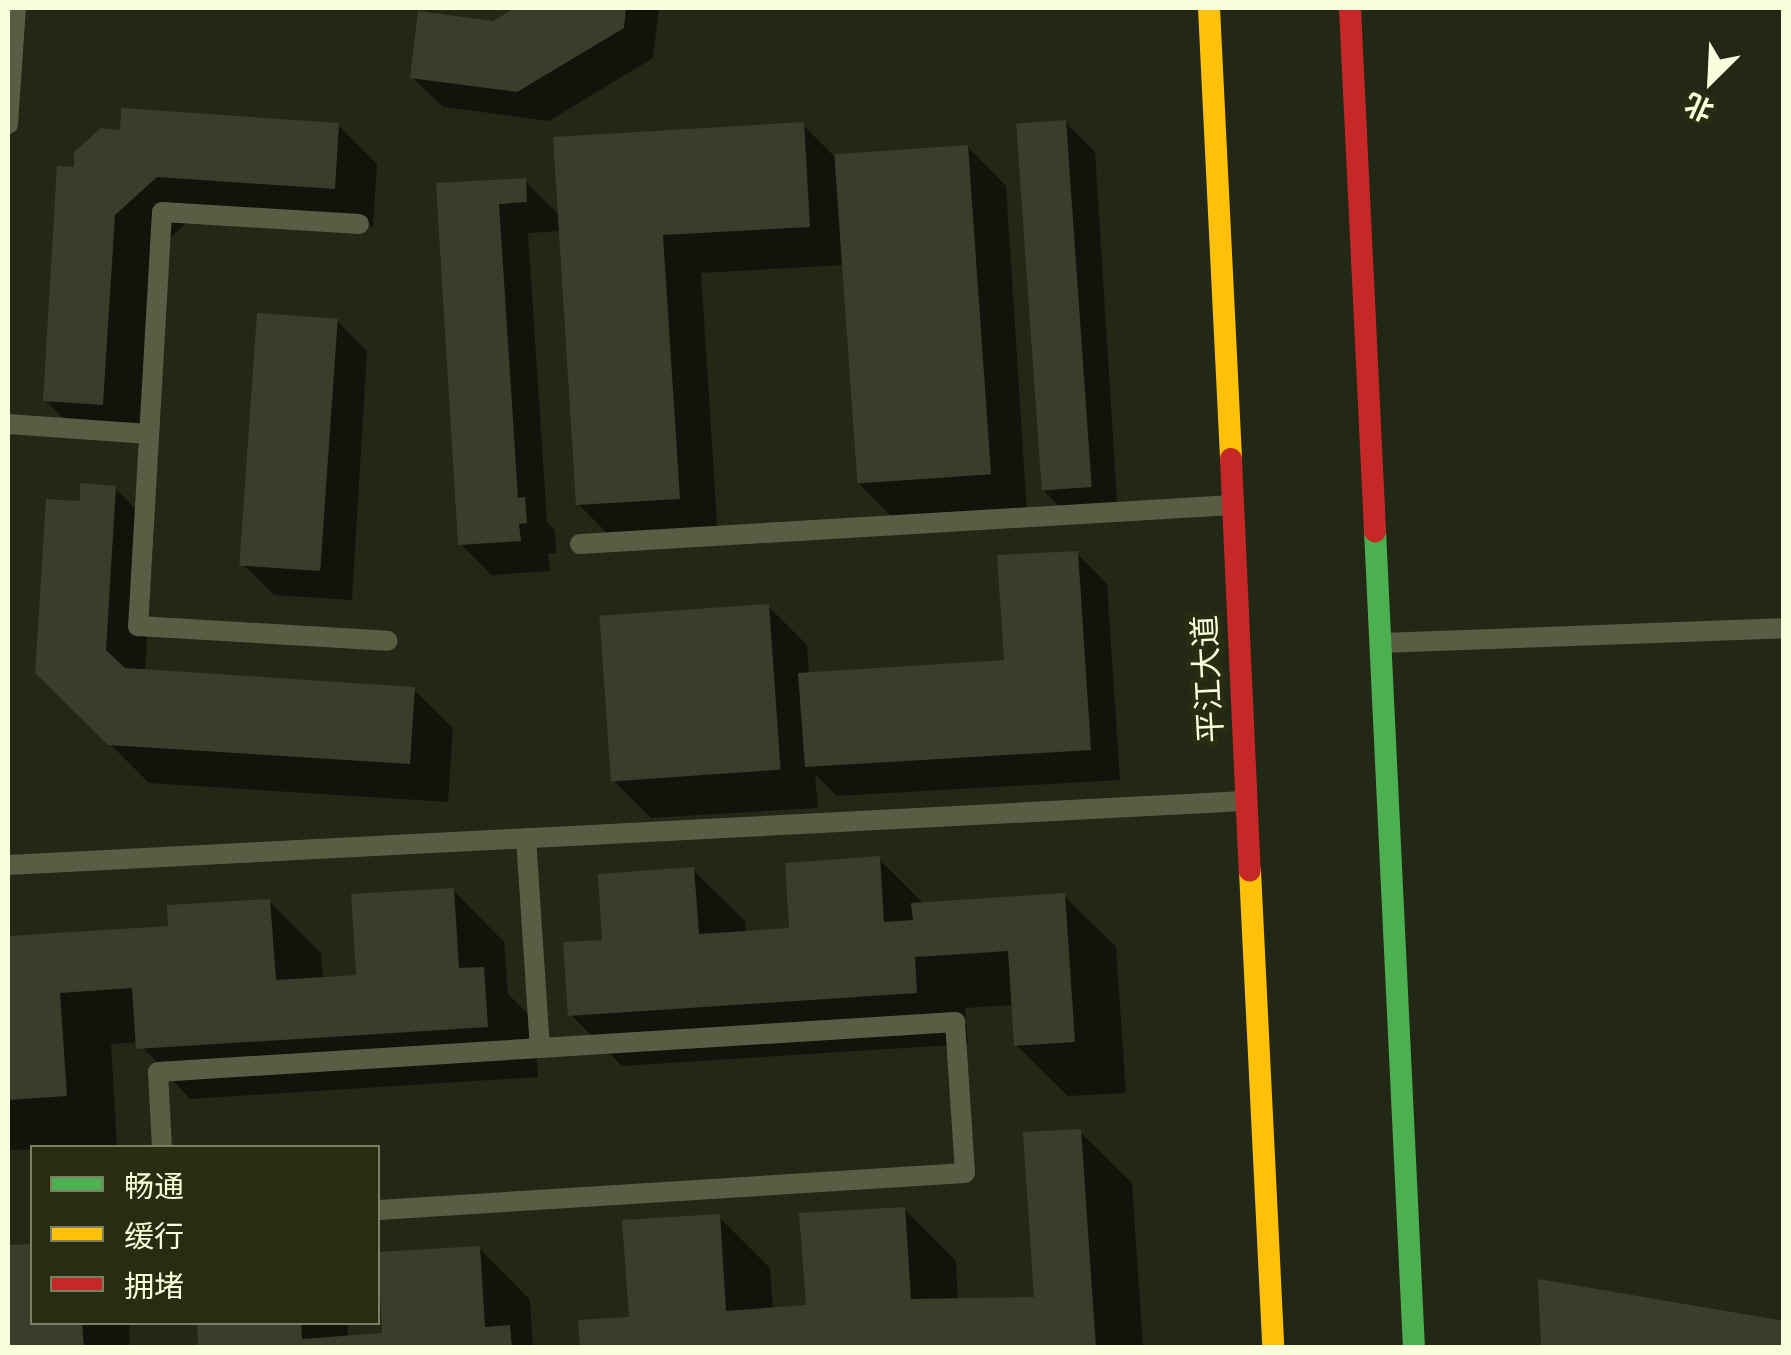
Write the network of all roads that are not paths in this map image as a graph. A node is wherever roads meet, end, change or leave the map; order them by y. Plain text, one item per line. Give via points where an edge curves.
1 (16, 8) edge
2 (1209, 8) edge
3 (1350, 8) edge
4 (8, 124) edge
5 (359, 224) dead end
6 (8, 424) edge
7 (150, 434) junction
8 (1232, 505) junction
9 (580, 544) dead end
10 (1784, 628) edge
11 (388, 641) dead end
12 (1380, 643) junction
13 (1246, 801) junction
14 (526, 838) junction
15 (8, 865) edge
16 (540, 1048) junction
17 (162, 1145) edge
18 (380, 1210) edge
19 (1273, 1348) edge
20 (1414, 1348) edge

1 - 4 lane
2 - 8 highway, 平江大道
3 - 12 highway
5 - 7 lane via 162,212
6 - 7 lane
7 - 11 lane via 138,626
8 - 9 lane
8 - 13 highway, 平江大道
10 - 12 lane
12 - 20 highway
13 - 14 lane
13 - 19 highway, 平江大道
14 - 15 lane
14 - 16 lane
16 - 17 lane via 158,1072
16 - 18 lane via 955,1022 966,1172

